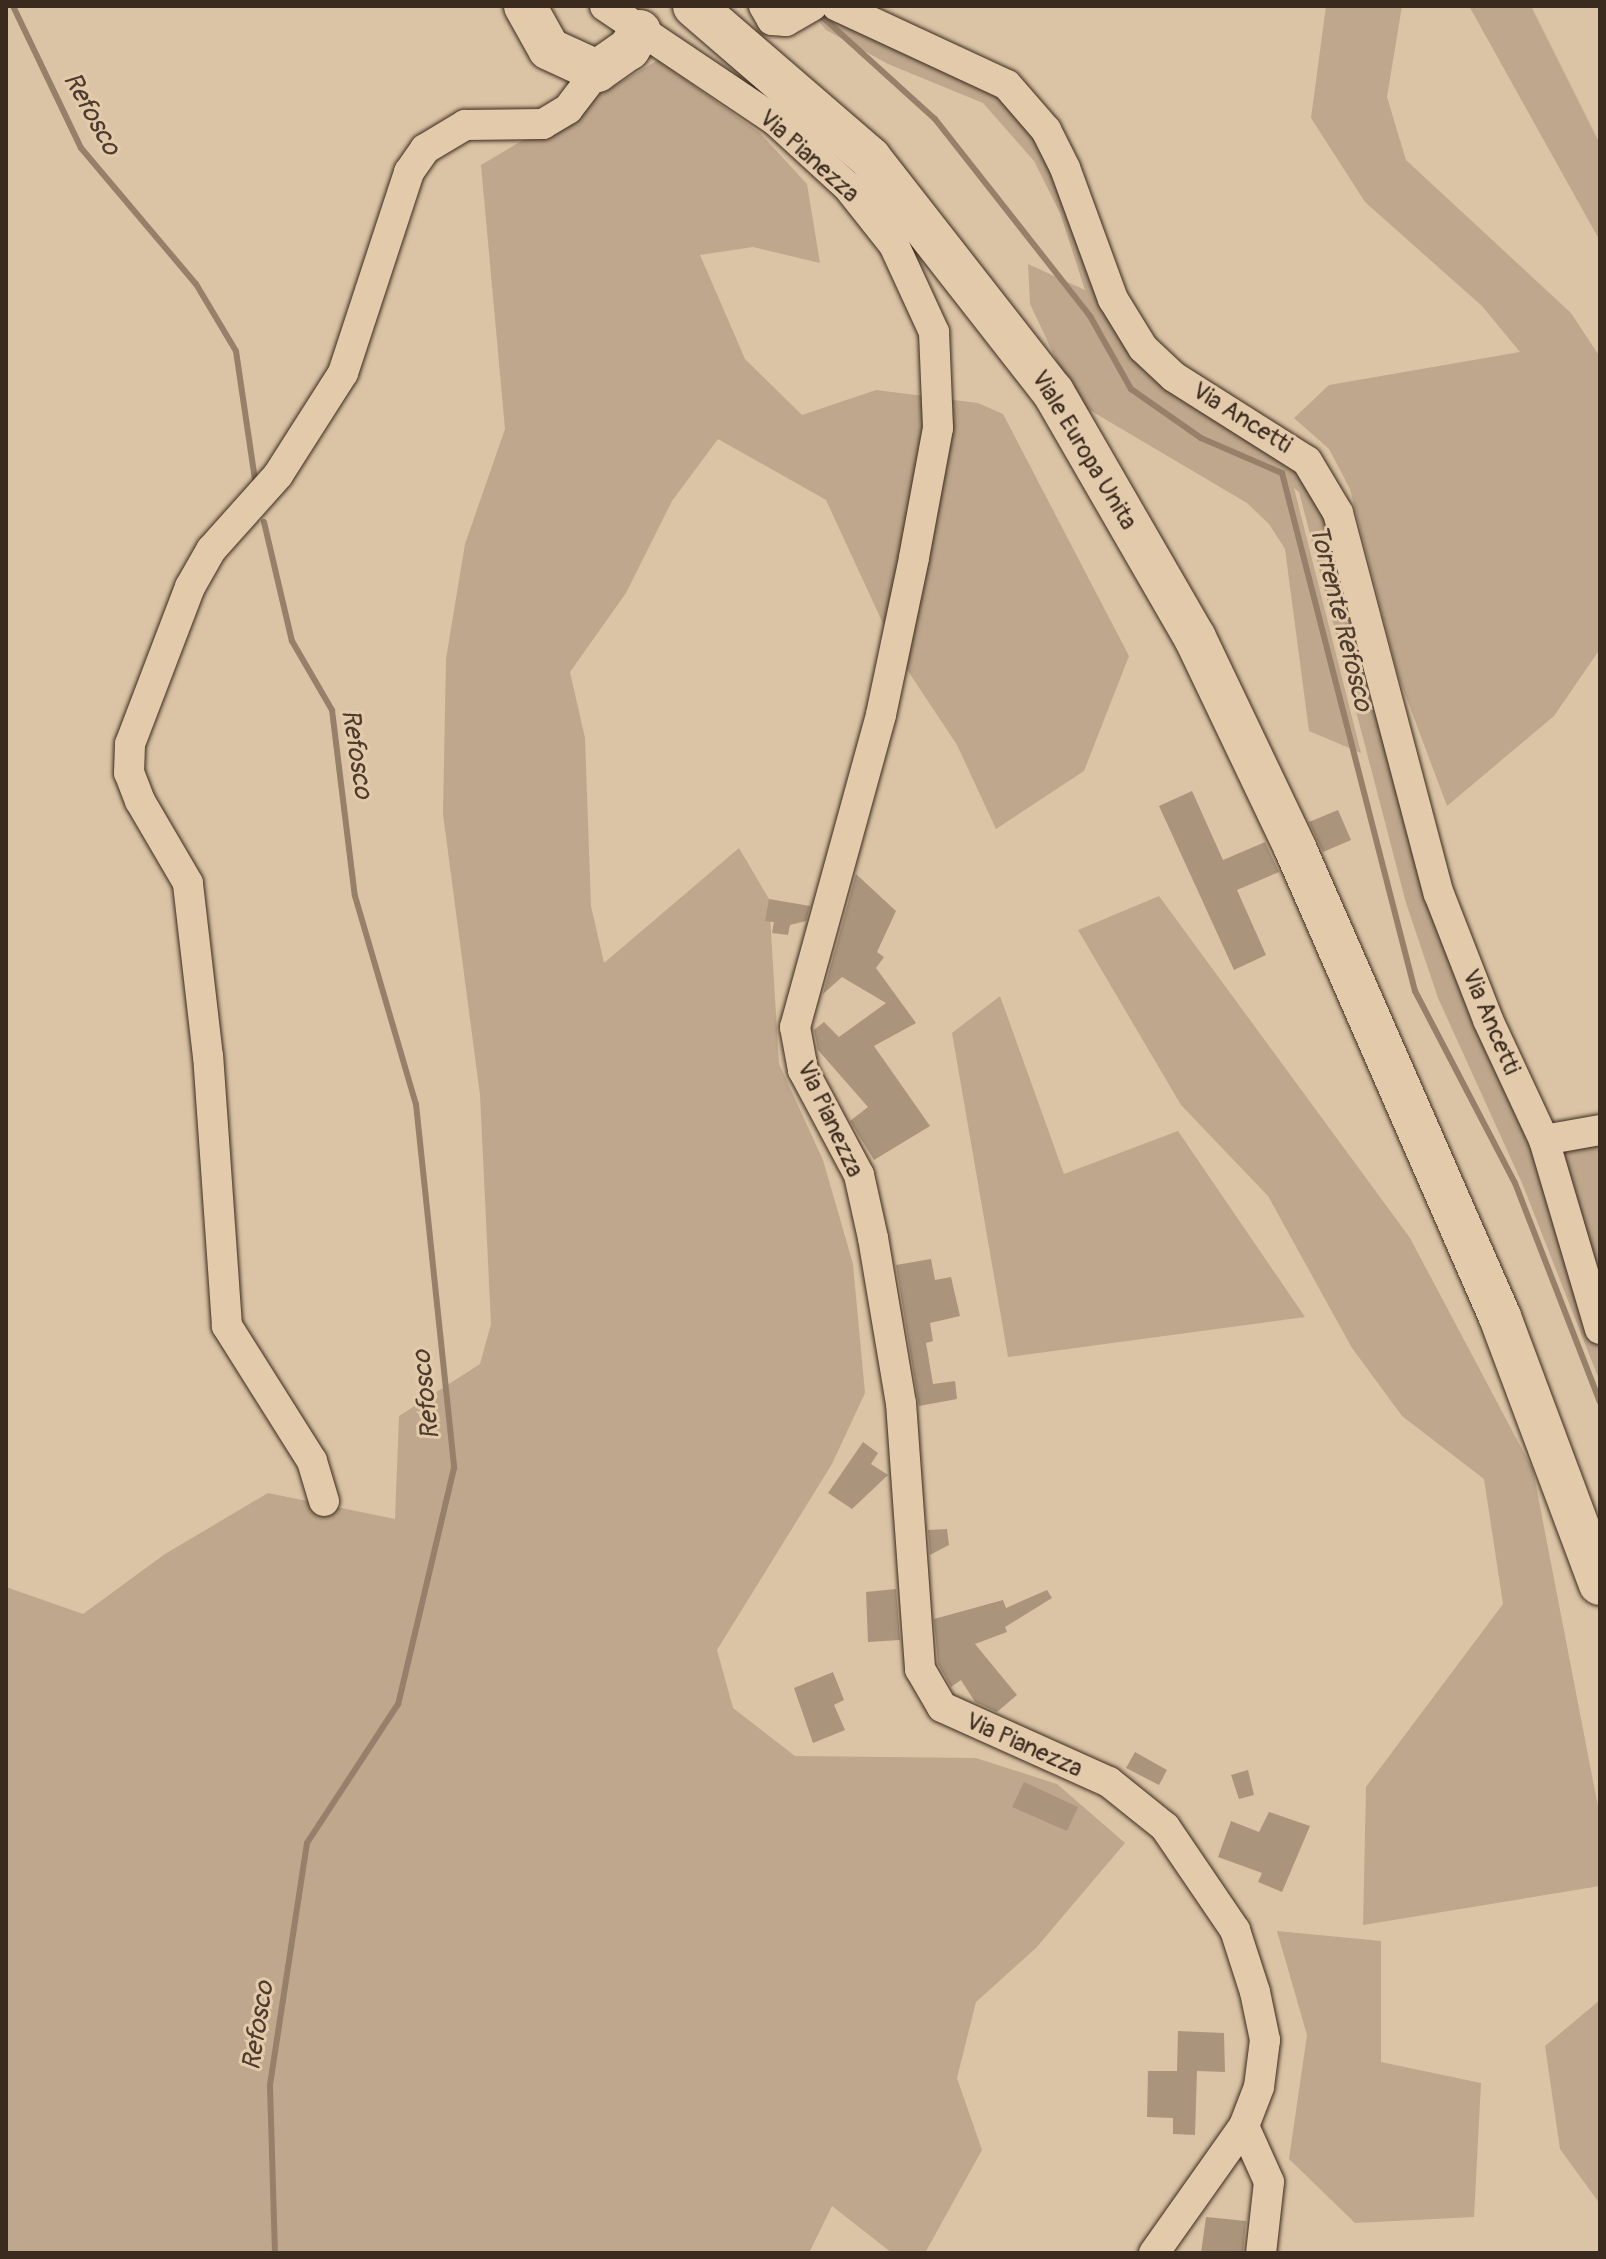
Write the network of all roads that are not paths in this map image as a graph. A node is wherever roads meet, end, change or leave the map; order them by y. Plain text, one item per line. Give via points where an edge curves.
1 (525, 6) edge
2 (605, 6) edge
3 (694, 6) edge
4 (764, 6) edge
5 (837, 6) edge
6 (803, 12) edge
7 (640, 31) junction
8 (597, 71) junction
9 (1600, 1130) edge
10 (1544, 1140) junction
11 (1600, 1329) edge
12 (324, 1501) dead end
13 (1600, 1584) edge
14 (1244, 2126) junction
15 (1154, 2253) edge
16 (1261, 2253) edge

1 - 8 highway via 549,49
2 - 7 street, Via Pianezza
3 - 13 highway, Viale Europa Unita via 870,158 1053,392 1195,638 1295,848 1500,1317
4 - 6 street via 772,20
5 - 10 street, Via Ancetti via 1007,85 1046,130 1113,299 1143,348 1174,377 1307,461 1338,513 1439,894 1488,1020
7 - 8 highway via 629,49
7 - 14 street, Via Pianezza via 776,121 848,187 894,245 934,332 938,428 914,558 881,715 795,1027 803,1070 859,1175 873,1238 901,1403 920,1669 942,1707 1109,1782 1165,1827 1208,1882 1235,1930 1265,2040 1259,2087
8 - 12 street via 568,109 543,124 465,125 425,149 409,172 343,373 278,475 211,550 190,587 130,744 129,773 140,801 188,883 206,1028 227,1326 299,1438
9 - 10 street
10 - 11 street, Via Ancetti
14 - 15 street, Via Pianezza
14 - 16 street via 1269,2182

